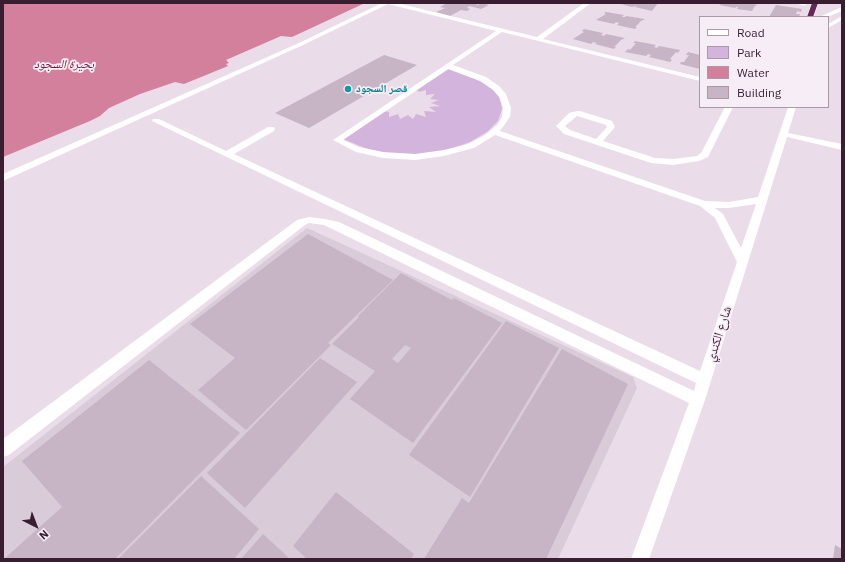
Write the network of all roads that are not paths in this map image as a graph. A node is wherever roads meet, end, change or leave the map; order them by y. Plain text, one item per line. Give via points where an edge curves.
1 (386, 3) edge
2 (390, 3) edge
3 (588, 3) edge
4 (814, 3) edge
5 (842, 9) edge
6 (810, 16) edge
7 (824, 16) edge
8 (842, 18) edge
9 (829, 25) edge
10 (501, 30) junction
11 (539, 39) junction
12 (447, 66) junction
13 (699, 80) edge
14 (728, 108) edge
15 (792, 108) edge
16 (156, 121) dead end
17 (271, 129) dead end
18 (494, 132) junction
19 (784, 134) junction
20 (598, 142) junction
21 (842, 147) edge
22 (227, 154) junction
23 (3, 178) edge
24 (762, 200) junction
25 (704, 204) junction
26 (742, 261) junction
27 (704, 380) junction
28 (698, 400) junction
29 (3, 449) edge
30 (640, 559) edge

1 - 23 street
2 - 10 street
3 - 11 street
4 - 6 highway
5 - 7 street
8 - 9 street
10 - 11 street
10 - 12 street
11 - 13 street
12 - 18 street via 483,79 503,96 507,108 506,117
12 - 18 street via 337,140 356,149 383,155 415,157 471,146
14 - 20 street via 705,155 699,158 654,162
15 - 19 street, شارع الكندي
16 - 22 street
17 - 22 street
18 - 25 street
19 - 21 street
19 - 24 street, شارع الكندي
20 - 20 street via 567,132 560,126 577,113 609,123 611,127
22 - 27 street
24 - 25 street via 729,205
24 - 26 street, شارع الكندي
25 - 26 street via 719,216
26 - 27 street, شارع الكندي
27 - 28 street, شارع الكندي
28 - 29 street via 335,225 309,220 301,222
28 - 30 street, شارع الكندي

